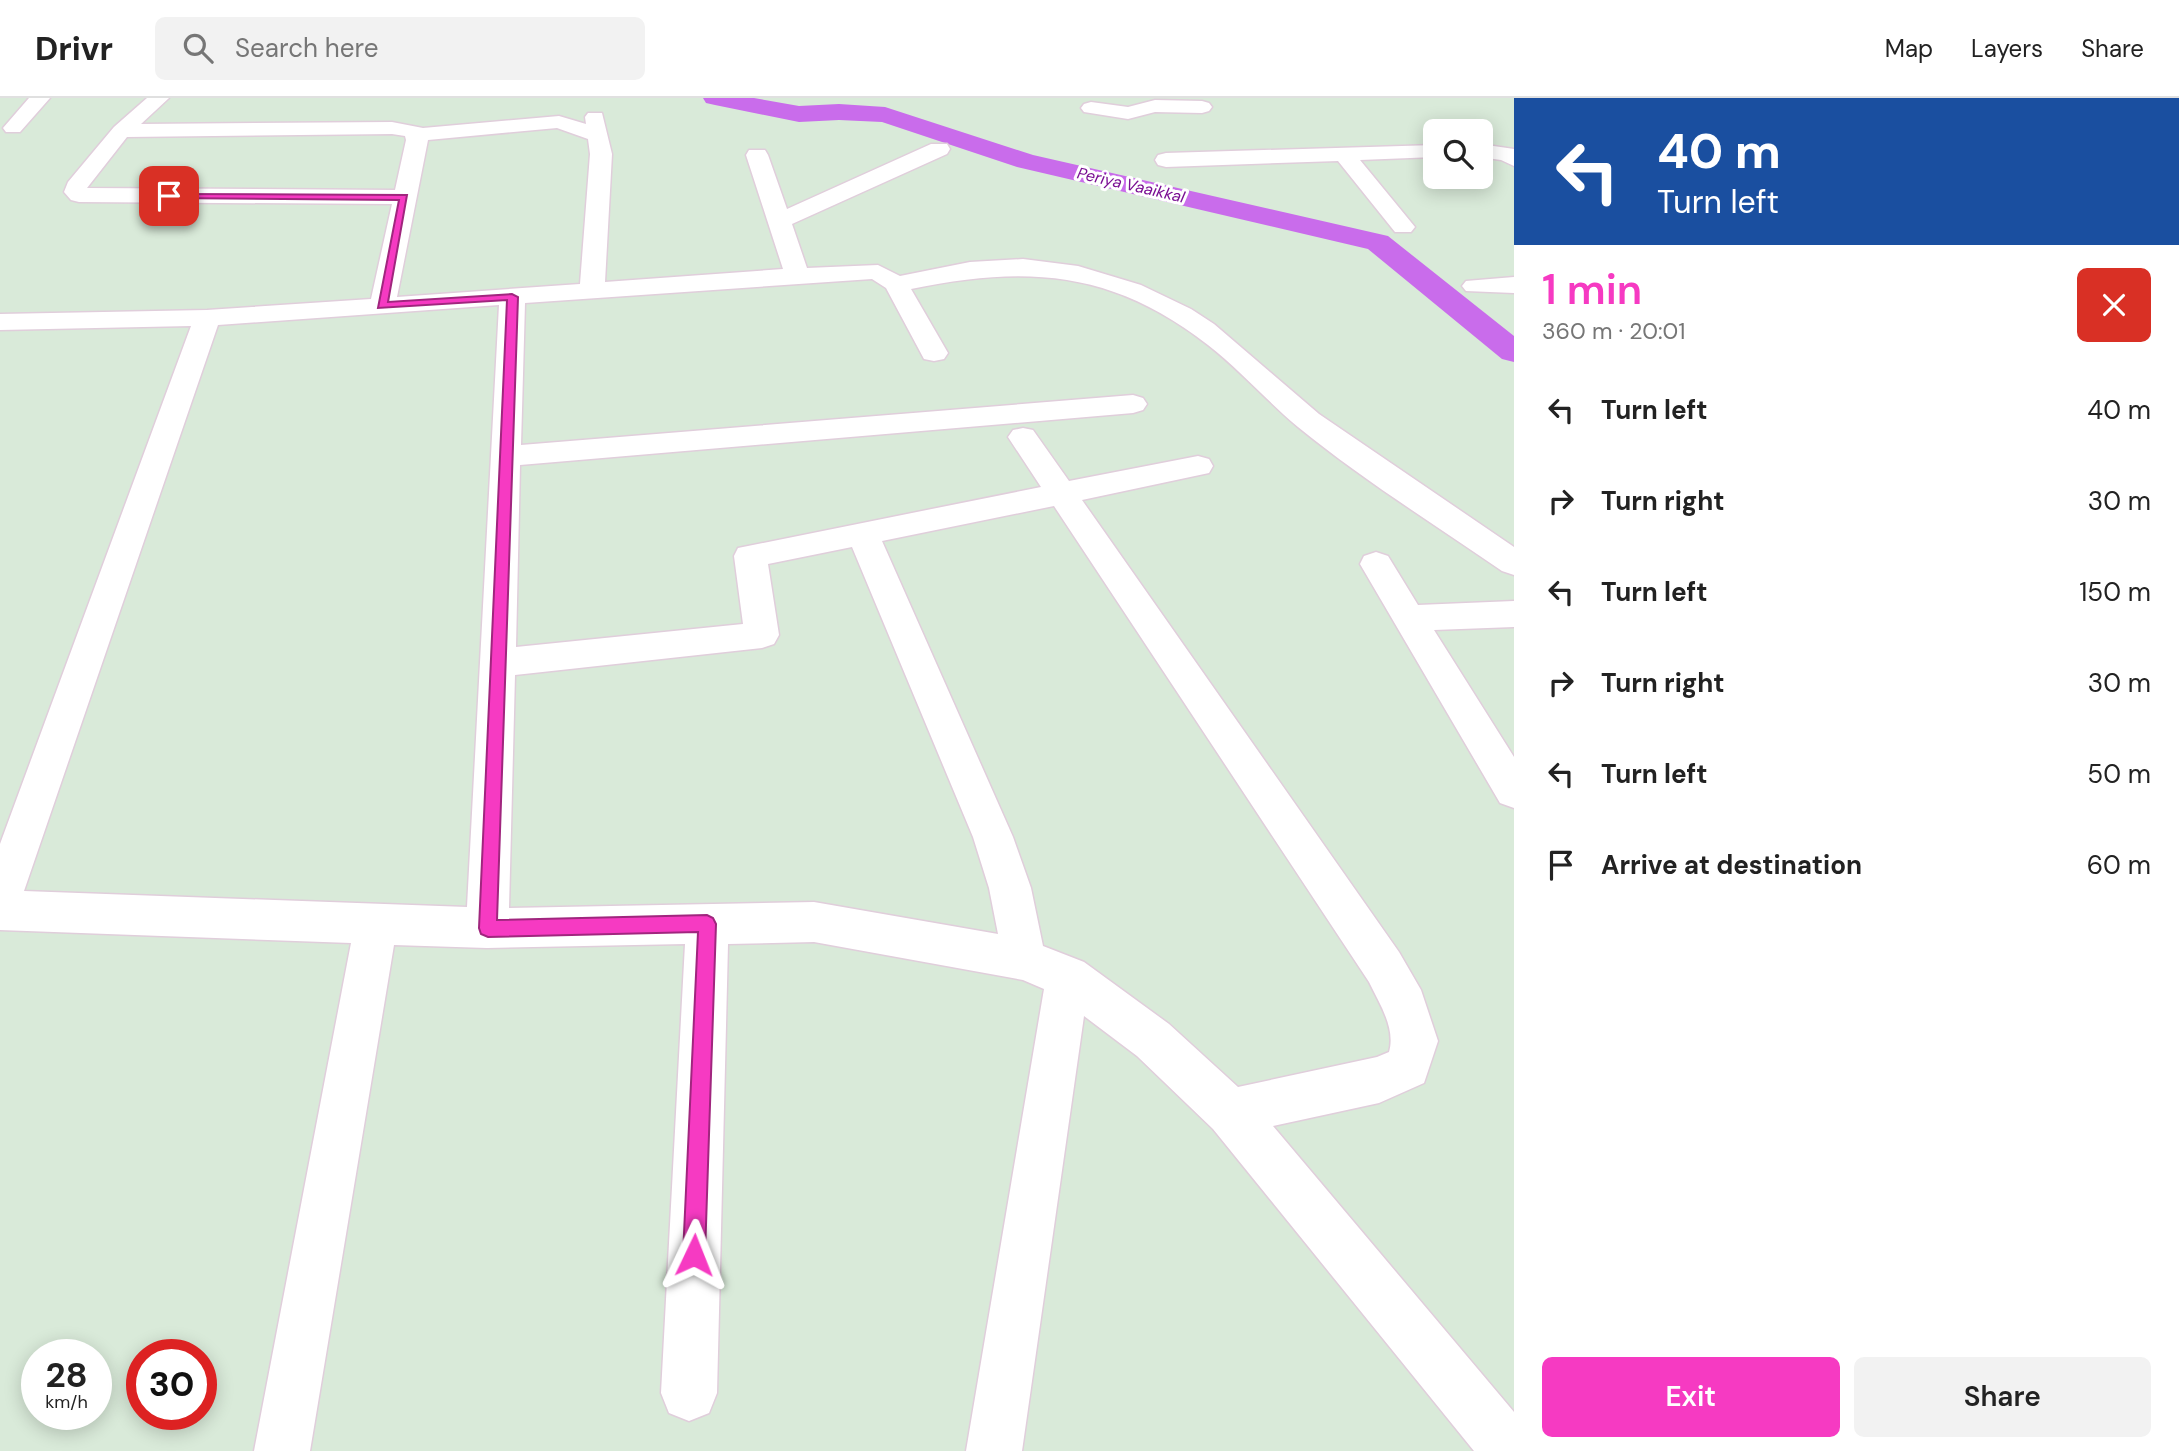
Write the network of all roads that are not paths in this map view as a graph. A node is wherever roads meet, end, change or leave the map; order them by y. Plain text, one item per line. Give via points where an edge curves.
1 (40, 98) edge
2 (159, 98) edge
3 (1203, 103) edge
4 (1091, 108) dead end
5 (13, 128) dead end
6 (121, 131) junction
7 (417, 135) junction
8 (939, 149) dead end
9 (1423, 151) edge
10 (1493, 152) edge
11 (1343, 154) junction
12 (757, 155) dead end
13 (1232, 158) junction
14 (1514, 159) edge
15 (1166, 160) dead end
16 (404, 197) junction
17 (779, 220) junction
18 (1402, 227) dead end
19 (798, 276) junction
20 (896, 284) junction
21 (1514, 285) edge
22 (1475, 286) dead end
23 (592, 291) junction
24 (512, 297) junction
25 (382, 306) junction
26 (207, 318) junction
27 (0, 322) edge
28 (934, 352) dead end
29 (1133, 404) dead end
30 (1023, 437) dead end
31 (506, 456) junction
32 (1198, 466) dead end
33 (1062, 494) junction
34 (863, 534) junction
35 (1514, 563) edge
36 (1377, 564) dead end
37 (1514, 614) edge
38 (1409, 618) junction
39 (498, 663) junction
40 (1514, 791) edge
41 (0, 901) edge
42 (0, 910) edge
43 (376, 924) junction
44 (707, 924) junction
45 (488, 928) junction
46 (1046, 968) junction
47 (1230, 1112) junction
48 (689, 1394) dead end
49 (282, 1451) edge
50 (994, 1451) edge
51 (1510, 1451) edge

1 - 5 street
2 - 6 street
3 - 4 street via 1154,106 1128,114
3 - 13 street via 1200,111
6 - 7 street via 392,128
6 - 16 street via 76,187 79,195
7 - 16 street
7 - 23 street via 559,122 597,126 600,193
8 - 17 street
9 - 11 street
10 - 14 street
11 - 13 street
11 - 18 street
12 - 17 street
13 - 15 street
16 - 25 street
17 - 19 street
19 - 20 street via 878,272
19 - 23 street
20 - 28 street
20 - 35 street via 992,267 1043,267 1088,276 1148,297 1204,329 1334,440
21 - 22 street
23 - 24 street
24 - 25 street
24 - 31 street
25 - 26 street
26 - 27 street
26 - 41 street
29 - 31 street
30 - 33 street
31 - 39 street
32 - 33 street
33 - 34 street
33 - 47 street via 1384,967 1405,1006 1415,1041 1408,1067 1379,1080
34 - 39 street via 750,556 762,635
34 - 46 street
36 - 38 street
37 - 38 street
38 - 40 street
39 - 45 street
42 - 43 street
43 - 45 street
43 - 49 street
44 - 45 street
44 - 46 street via 814,922
44 - 48 street
46 - 47 street via 1153,1040
46 - 50 street
47 - 51 street

